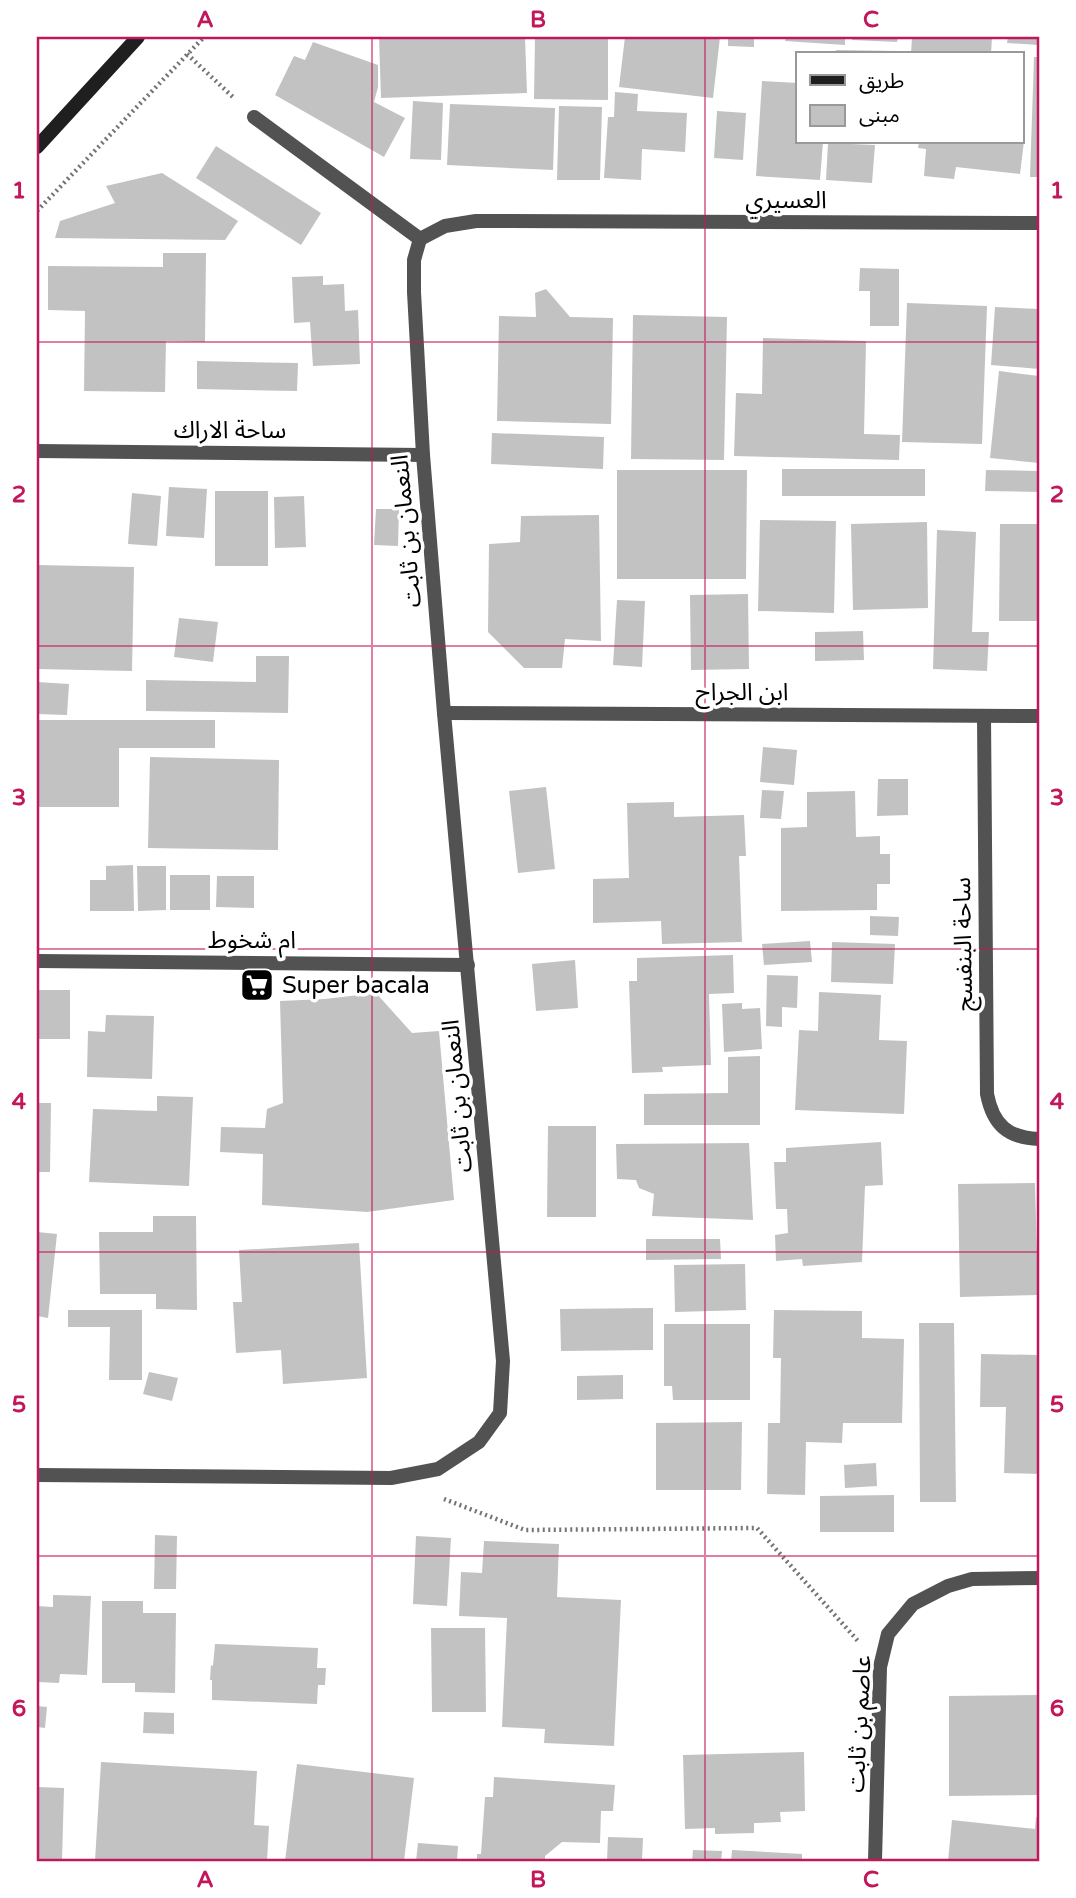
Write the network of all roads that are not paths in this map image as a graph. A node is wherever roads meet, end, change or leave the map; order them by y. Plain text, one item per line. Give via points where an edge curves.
1 (138, 37) edge
2 (254, 117) road end
3 (37, 147) edge
4 (1039, 223) edge
5 (421, 239) junction
6 (37, 452) edge
7 (422, 455) junction
8 (444, 713) junction
9 (984, 716) junction
10 (1039, 716) edge
11 (37, 961) edge
12 (468, 965) junction
13 (1039, 1139) edge
14 (37, 1475) edge
15 (1039, 1578) edge
16 (875, 1861) edge

1 - 3 main road
2 - 5 street
4 - 5 street, العسيري via 475,221 445,226
5 - 7 street, النعمان بن ثابت via 414,260 414,292
6 - 7 street, ساحة الاراك
7 - 8 street, النعمان بن ثابت
8 - 9 street, ابن الجراح
8 - 12 street, النعمان بن ثابت
9 - 10 street, ابن الجراح
9 - 13 street, ساحة البنفسج via 987,1094 1000,1125 1013,1135
11 - 12 street, ام شخوط
12 - 14 street, النعمان بن ثابت via 503,1361 500,1413 479,1442 438,1469 391,1478
15 - 16 street, عاصم بن ثابت via 972,1579 948,1586 913,1604 888,1634 880,1667

